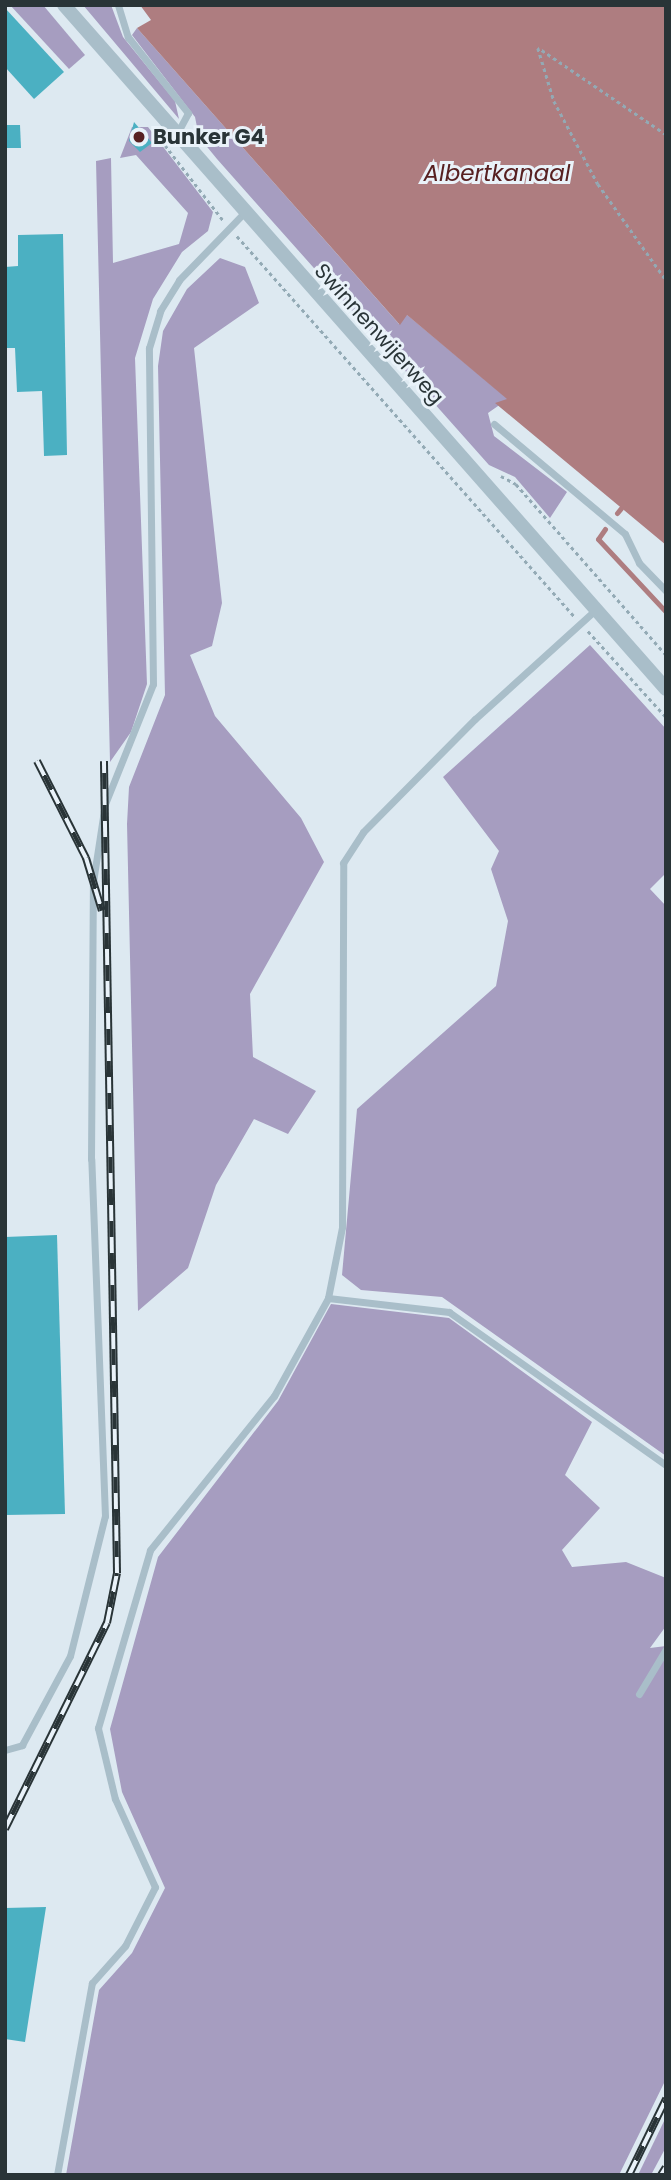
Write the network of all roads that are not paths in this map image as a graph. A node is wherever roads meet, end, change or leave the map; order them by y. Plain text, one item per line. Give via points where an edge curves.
1 (64, 5) edge
2 (118, 5) edge
3 (176, 136) junction
4 (243, 214) junction
5 (494, 425) dead end
6 (666, 591) edge
7 (594, 611) junction
8 (666, 689) edge
9 (328, 1298) junction
10 (666, 1465) edge
11 (666, 1649) edge
12 (639, 1694) dead end
13 (5, 1751) edge
14 (57, 2175) edge

1 - 3 street, Swinnenwijerweg
2 - 3 lane via 128,37 188,113
3 - 4 street, Swinnenwijerweg
4 - 7 street, Swinnenwijerweg
4 - 13 lane via 179,280 160,311 149,348 153,684 105,804 96,847 91,1159 105,1516 70,1656 22,1745
5 - 6 lane via 625,534 639,563
7 - 8 street, Swinnenwijerweg
7 - 9 lane via 382,813 343,863 342,1227
9 - 10 lane via 449,1312
9 - 14 lane via 274,1396 150,1550 99,1728 115,1799 155,1887 125,1946 92,1983
11 - 12 lane

